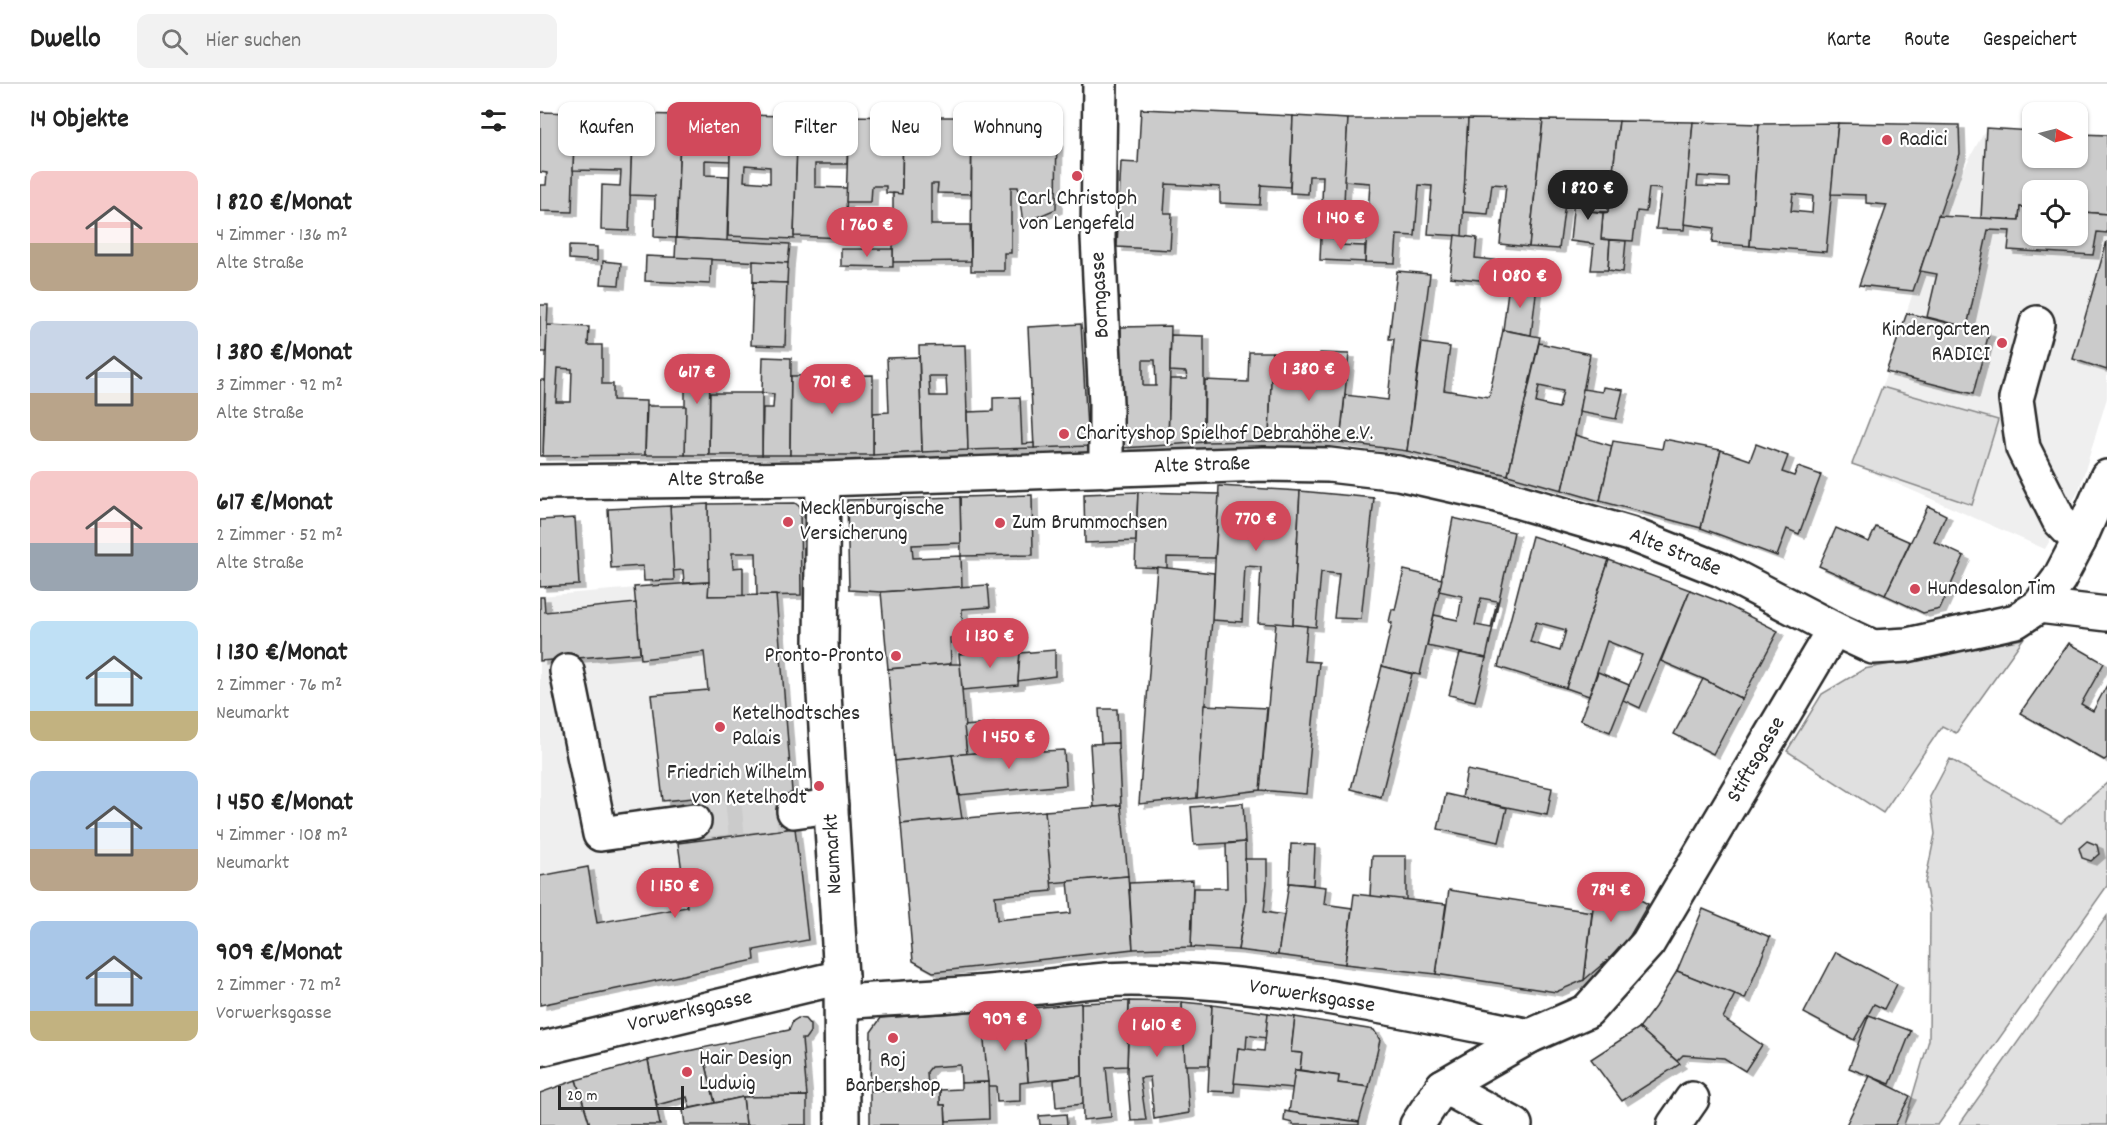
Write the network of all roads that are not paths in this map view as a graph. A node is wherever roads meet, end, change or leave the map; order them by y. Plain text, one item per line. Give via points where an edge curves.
1 (1100, 84) edge
2 (2037, 323) dead end
3 (1106, 470) junction
4 (2107, 477) edge
5 (823, 479) junction
6 (540, 482) edge
7 (2079, 541) junction
8 (2039, 606) junction
9 (2107, 614) edge
10 (1834, 629) junction
11 (567, 671) dead end
12 (831, 806) junction
13 (794, 811) tunnel mouth
14 (694, 820) tunnel mouth
15 (842, 989) junction
16 (1530, 1036) junction
17 (540, 1049) edge
18 (1443, 1086) junction
19 (1692, 1099) dead end
20 (842, 1125) edge
21 (1417, 1125) edge
22 (1515, 1125) edge
23 (1674, 1125) edge

1 - 3 street, Borngasse via 1098,237
2 - 7 street via 2016,399 2023,448 2059,520
3 - 5 street, Alte Straße
3 - 10 street, Alte Straße via 1264,464 1329,465 1398,473 1496,495 1630,534 1721,570
4 - 7 street
5 - 6 street, Alte Straße
5 - 12 street, Neumarkt via 821,644
7 - 8 street
8 - 9 street
8 - 10 street via 2016,621 1907,645 1873,647
10 - 16 street, Stiftsgasse via 1648,943 1587,1011
11 - 14 street via 600,834
12 - 13 street
12 - 15 street, Neumarkt
15 - 16 street, Vorwerksgasse via 1009,990 1131,979 1218,983 1390,1009
15 - 17 street, Vorwerksgasse
15 - 20 street, Neumarkt
16 - 18 street, Stiftsgasse
18 - 21 street, Stiftsgasse
18 - 22 street
19 - 23 street

